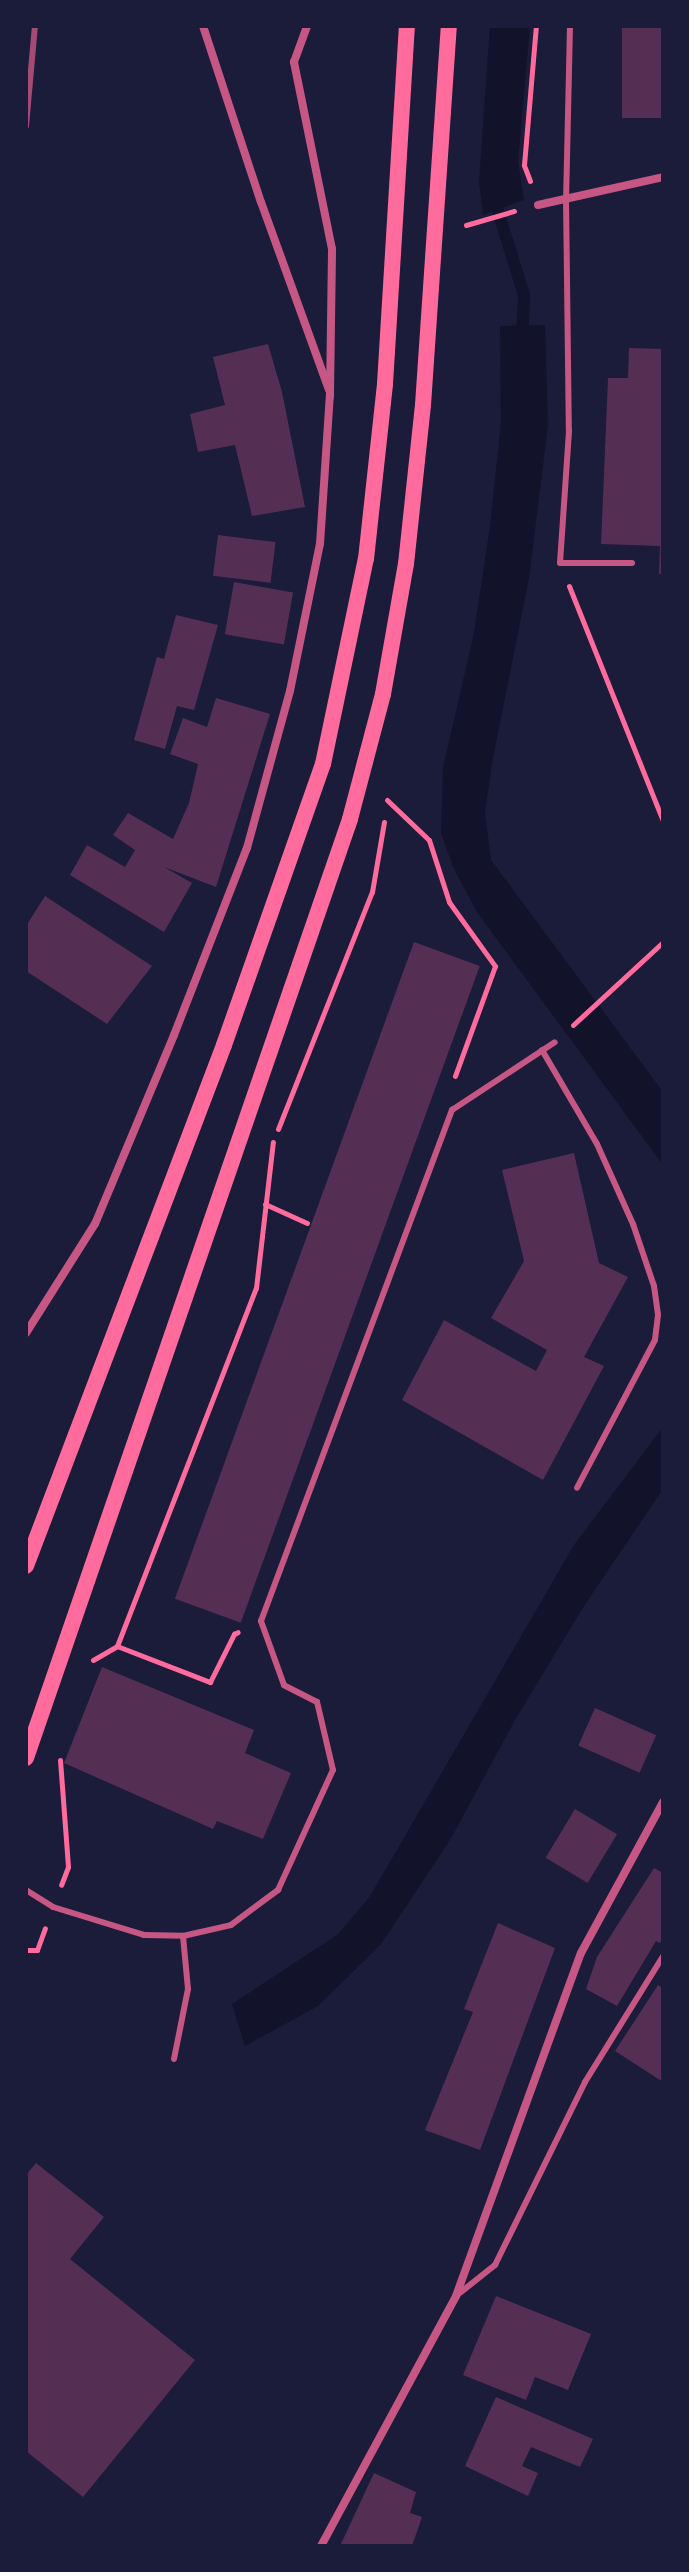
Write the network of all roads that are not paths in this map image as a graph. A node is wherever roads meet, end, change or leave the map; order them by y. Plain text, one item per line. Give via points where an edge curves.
1 (203, 26) edge
2 (307, 26) edge
3 (407, 26) edge
4 (449, 26) edge
5 (570, 26) edge
6 (663, 177) edge
7 (566, 198) junction
8 (538, 205) road end
9 (330, 395) junction
10 (632, 563) dead end
11 (555, 1042) road end
12 (542, 1050) junction
13 (26, 1333) edge
14 (577, 1488) dead end
15 (26, 1566) edge
16 (26, 1758) edge
17 (663, 1802) edge
18 (26, 1890) edge
19 (183, 1936) junction
20 (663, 1956) edge
21 (174, 2059) dead end
22 (456, 2296) junction
23 (321, 2546) edge

1 - 9 street
2 - 9 street via 294,62 332,249
3 - 15 main road via 386,369 366,559 323,764 224,1045
4 - 16 main road via 423,405 406,564 383,694 346,833
5 - 7 lane
6 - 7 street
7 - 8 street
7 - 10 lane via 569,431 560,563
9 - 13 street via 320,544 290,691 247,848 95,1224
11 - 12 lane
12 - 14 lane via 597,1144 633,1224 658,1315 655,1340
12 - 19 lane via 452,1110 261,1621 284,1685 317,1702 333,1770 278,1890 231,1925
17 - 22 street via 581,1953
18 - 19 lane via 53,1907 129,1930
19 - 21 lane via 188,1989
20 - 22 lane via 585,2082 495,2265
22 - 23 street

